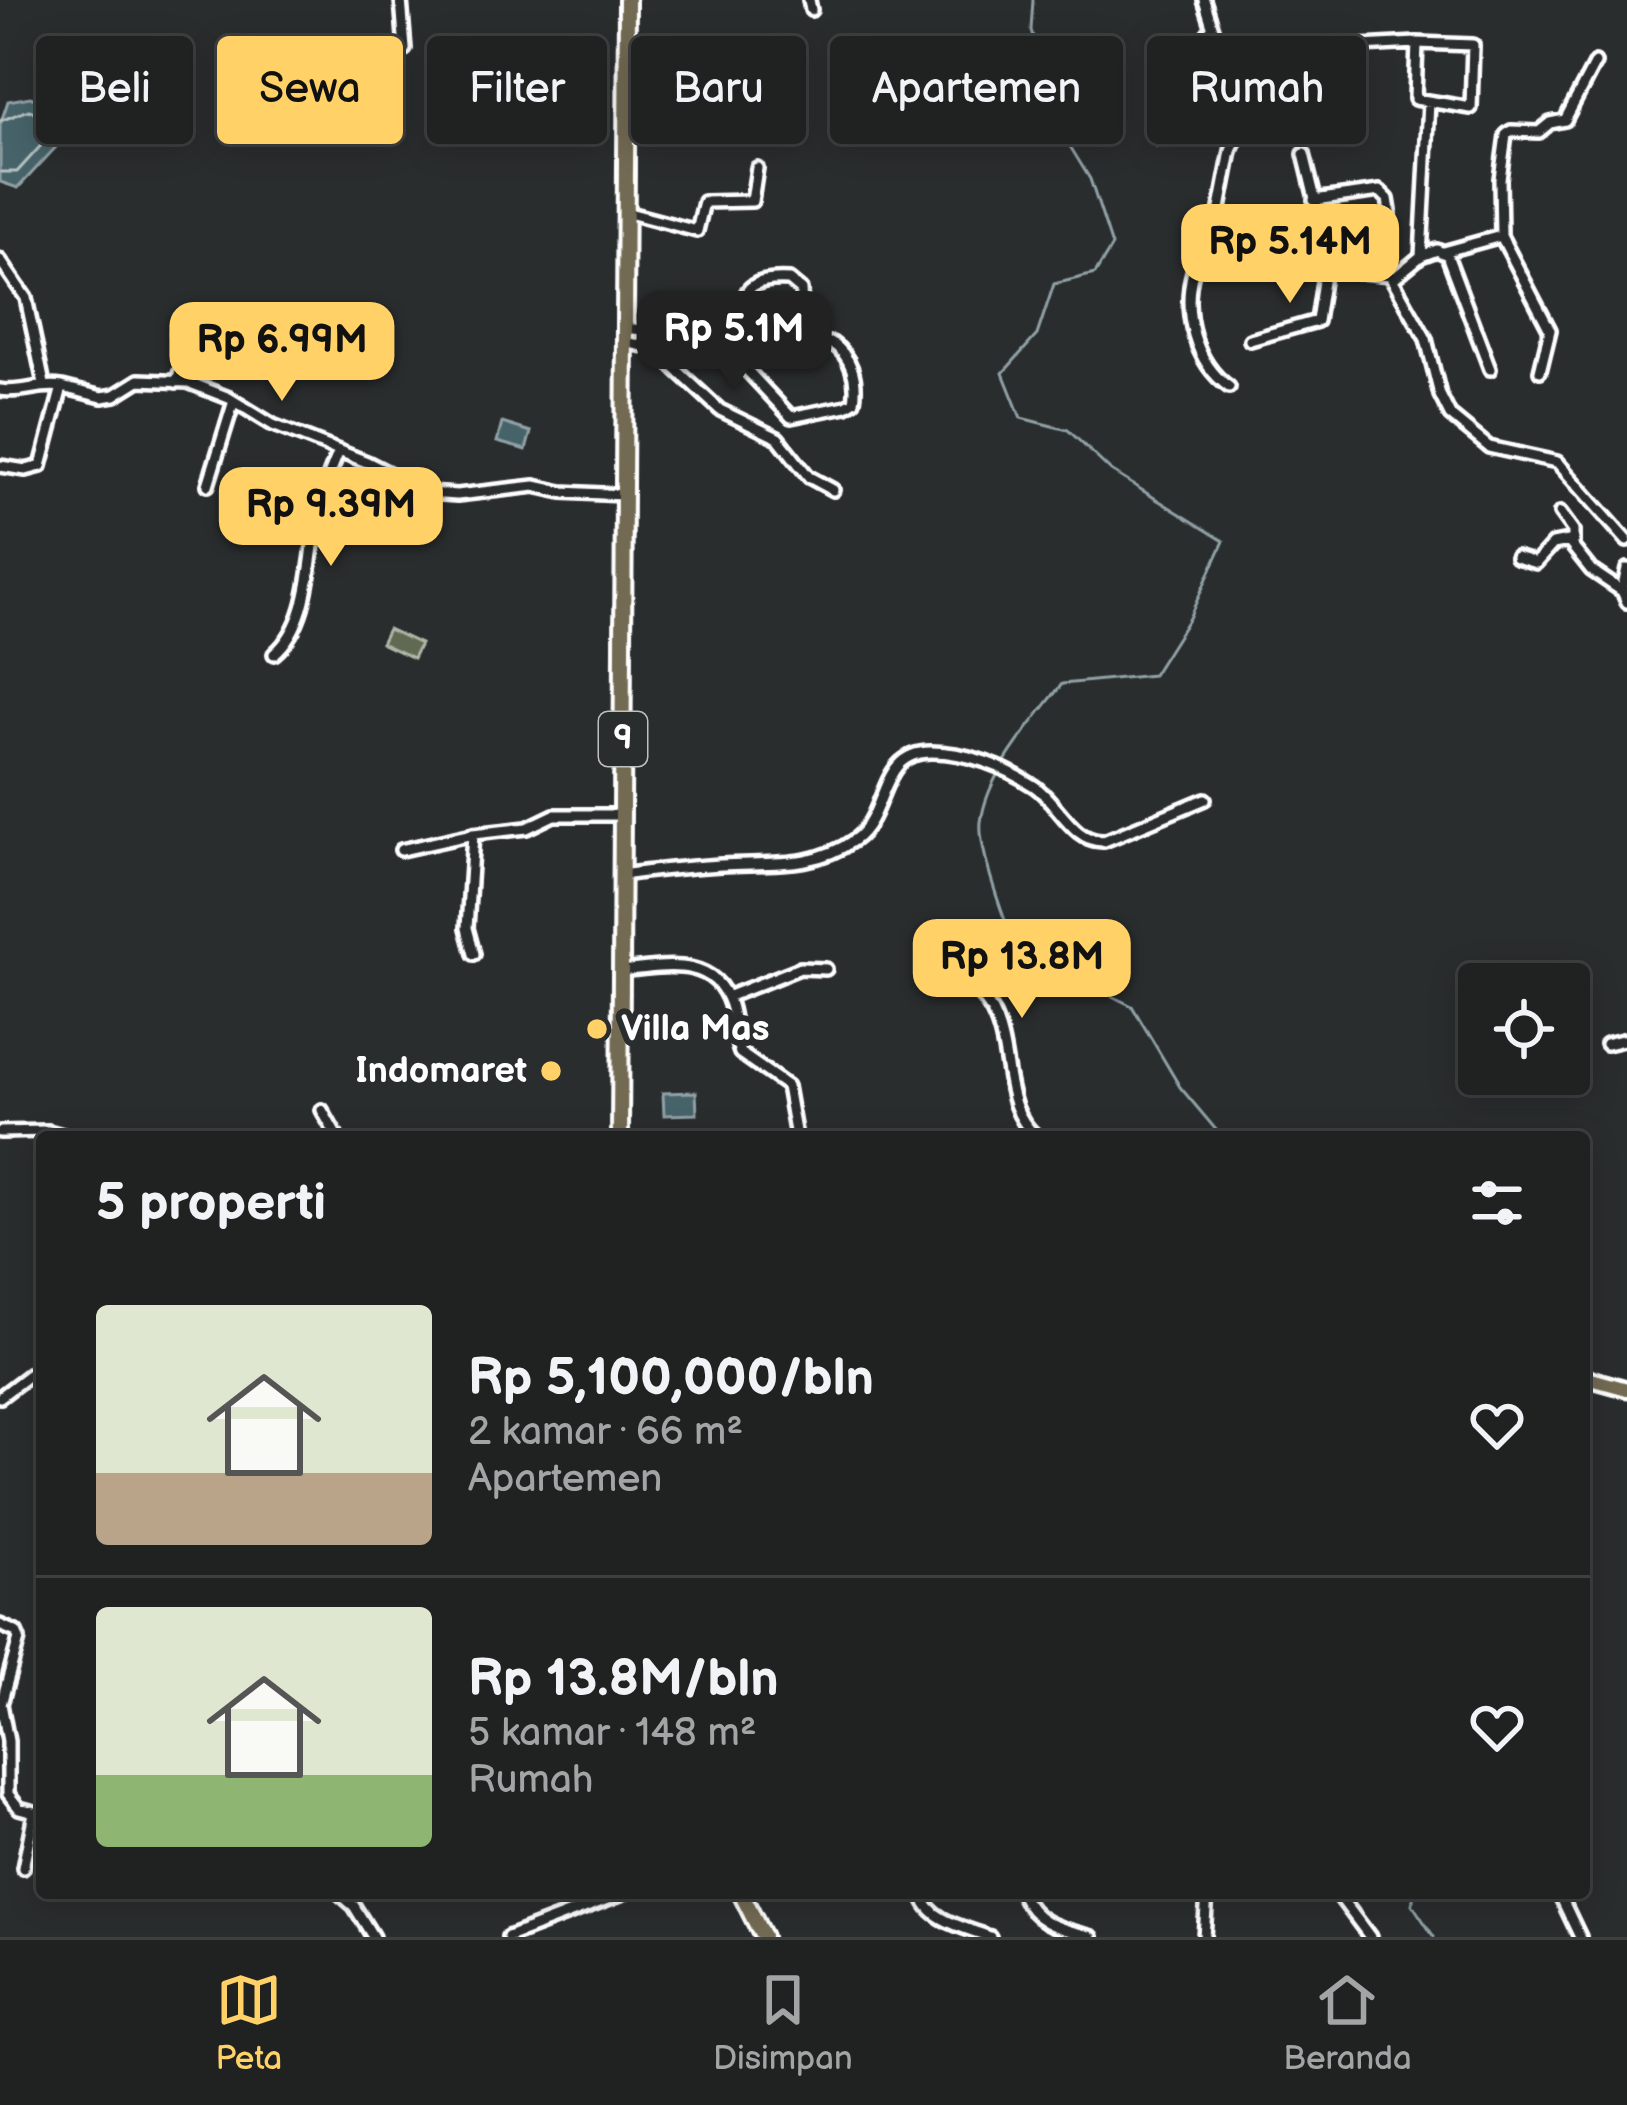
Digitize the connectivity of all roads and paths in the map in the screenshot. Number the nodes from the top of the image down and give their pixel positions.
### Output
1 (401, 0) edge
2 (627, 0) edge
3 (1204, 0) edge
4 (1212, 28) junction
5 (1206, 36) edge
6 (1417, 44) junction
7 (1366, 46) edge
8 (405, 49) dead end
9 (1595, 64) dead end
10 (1429, 102) junction
11 (1304, 154) dead end
12 (757, 168) dead end
13 (1313, 200) junction
14 (625, 212) junction
15 (1390, 212) dead end
16 (1218, 219) junction
17 (1297, 234) junction
18 (1501, 236) junction
19 (1443, 252) junction
20 (1421, 256) junction
21 (0, 260) edge
22 (1325, 268) junction
23 (1393, 279) junction
24 (183, 317) dead end
25 (625, 335) junction
26 (1250, 340) dead end
27 (795, 348) junction
28 (775, 354) junction
29 (745, 364) junction
30 (1490, 369) dead end
31 (1540, 371) dead end
32 (176, 382) junction
33 (44, 384) junction
34 (62, 387) junction
35 (1229, 387) dead end
36 (0, 389) edge
37 (233, 404) junction
38 (339, 451) junction
39 (0, 466) edge
40 (208, 485) dead end
41 (833, 490) dead end
42 (623, 495) junction
43 (1561, 513) dead end
44 (1627, 541) edge
45 (1573, 546) junction
46 (1516, 556) dead end
47 (1627, 569) edge
48 (1622, 591) junction
49 (1627, 602) edge
50 (274, 654) dead end
51 (1205, 799) dead end
52 (622, 814) junction
53 (473, 834) junction
54 (401, 850) dead end
55 (621, 875) junction
56 (474, 954) dead end
57 (826, 969) dead end
58 (620, 971) junction
59 (943, 971) dead end
60 (727, 997) junction
61 (1627, 1039) edge
62 (1606, 1044) dead end
63 (322, 1110) dead end
64 (51, 1131) edge
65 (334, 1131) edge
66 (620, 1131) edge
67 (795, 1131) edge
68 (1032, 1131) edge
69 (0, 1132) edge
70 (36, 1370) edge
71 (1590, 1379) edge
72 (1627, 1389) edge
73 (0, 1397) edge
74 (0, 1625) edge
75 (36, 1813) edge
76 (36, 1821) edge
77 (23, 1868) dead end
78 (346, 1899) edge
79 (609, 1899) edge
80 (749, 1899) edge
81 (924, 1899) edge
82 (1025, 1899) edge
83 (1207, 1899) edge
84 (1342, 1899) edge
85 (1562, 1899) edge
86 (531, 1933) edge
87 (373, 1937) edge
88 (508, 1937) edge
89 (763, 1937) edge
90 (990, 1937) edge
91 (1092, 1937) edge
92 (1204, 1937) edge
93 (1370, 1937) edge
94 (1580, 1937) edge

1 - 8 street
2 - 14 highway, 9
3 - 4 street
4 - 5 street
4 - 16 street
6 - 7 street
6 - 10 street
6 - 10 street
9 - 18 street
10 - 20 street
11 - 13 street
12 - 14 street
13 - 15 street
13 - 17 street
14 - 25 highway, 9
16 - 17 street
16 - 35 street
17 - 22 street
18 - 19 street
18 - 31 street
19 - 20 street
19 - 30 street
20 - 23 street
21 - 33 street
22 - 23 street
22 - 26 street
23 - 44 street
24 - 32 street
25 - 29 street
25 - 41 street
25 - 42 highway, 9
27 - 28 street
27 - 28 street
27 - 29 street
28 - 29 street
32 - 34 street
32 - 37 street
33 - 34 street
33 - 36 street
34 - 39 street
37 - 38 street
37 - 40 street
38 - 42 street
38 - 50 street
42 - 52 highway, 9
43 - 45 street
45 - 46 street
45 - 48 street
47 - 48 street
48 - 49 street
51 - 55 street
52 - 53 street
52 - 55 highway, 9
53 - 54 street
53 - 56 street
55 - 58 highway, 9
57 - 60 street
58 - 60 street
58 - 66 highway, 9
59 - 68 street
60 - 67 street
61 - 62 street
63 - 65 street
64 - 69 street
70 - 73 street
71 - 72 main road
74 - 75 street
76 - 77 street
78 - 87 street
79 - 86 street
80 - 89 highway
81 - 90 street
82 - 91 street
83 - 92 street
84 - 93 street
85 - 94 street
86 - 88 street

